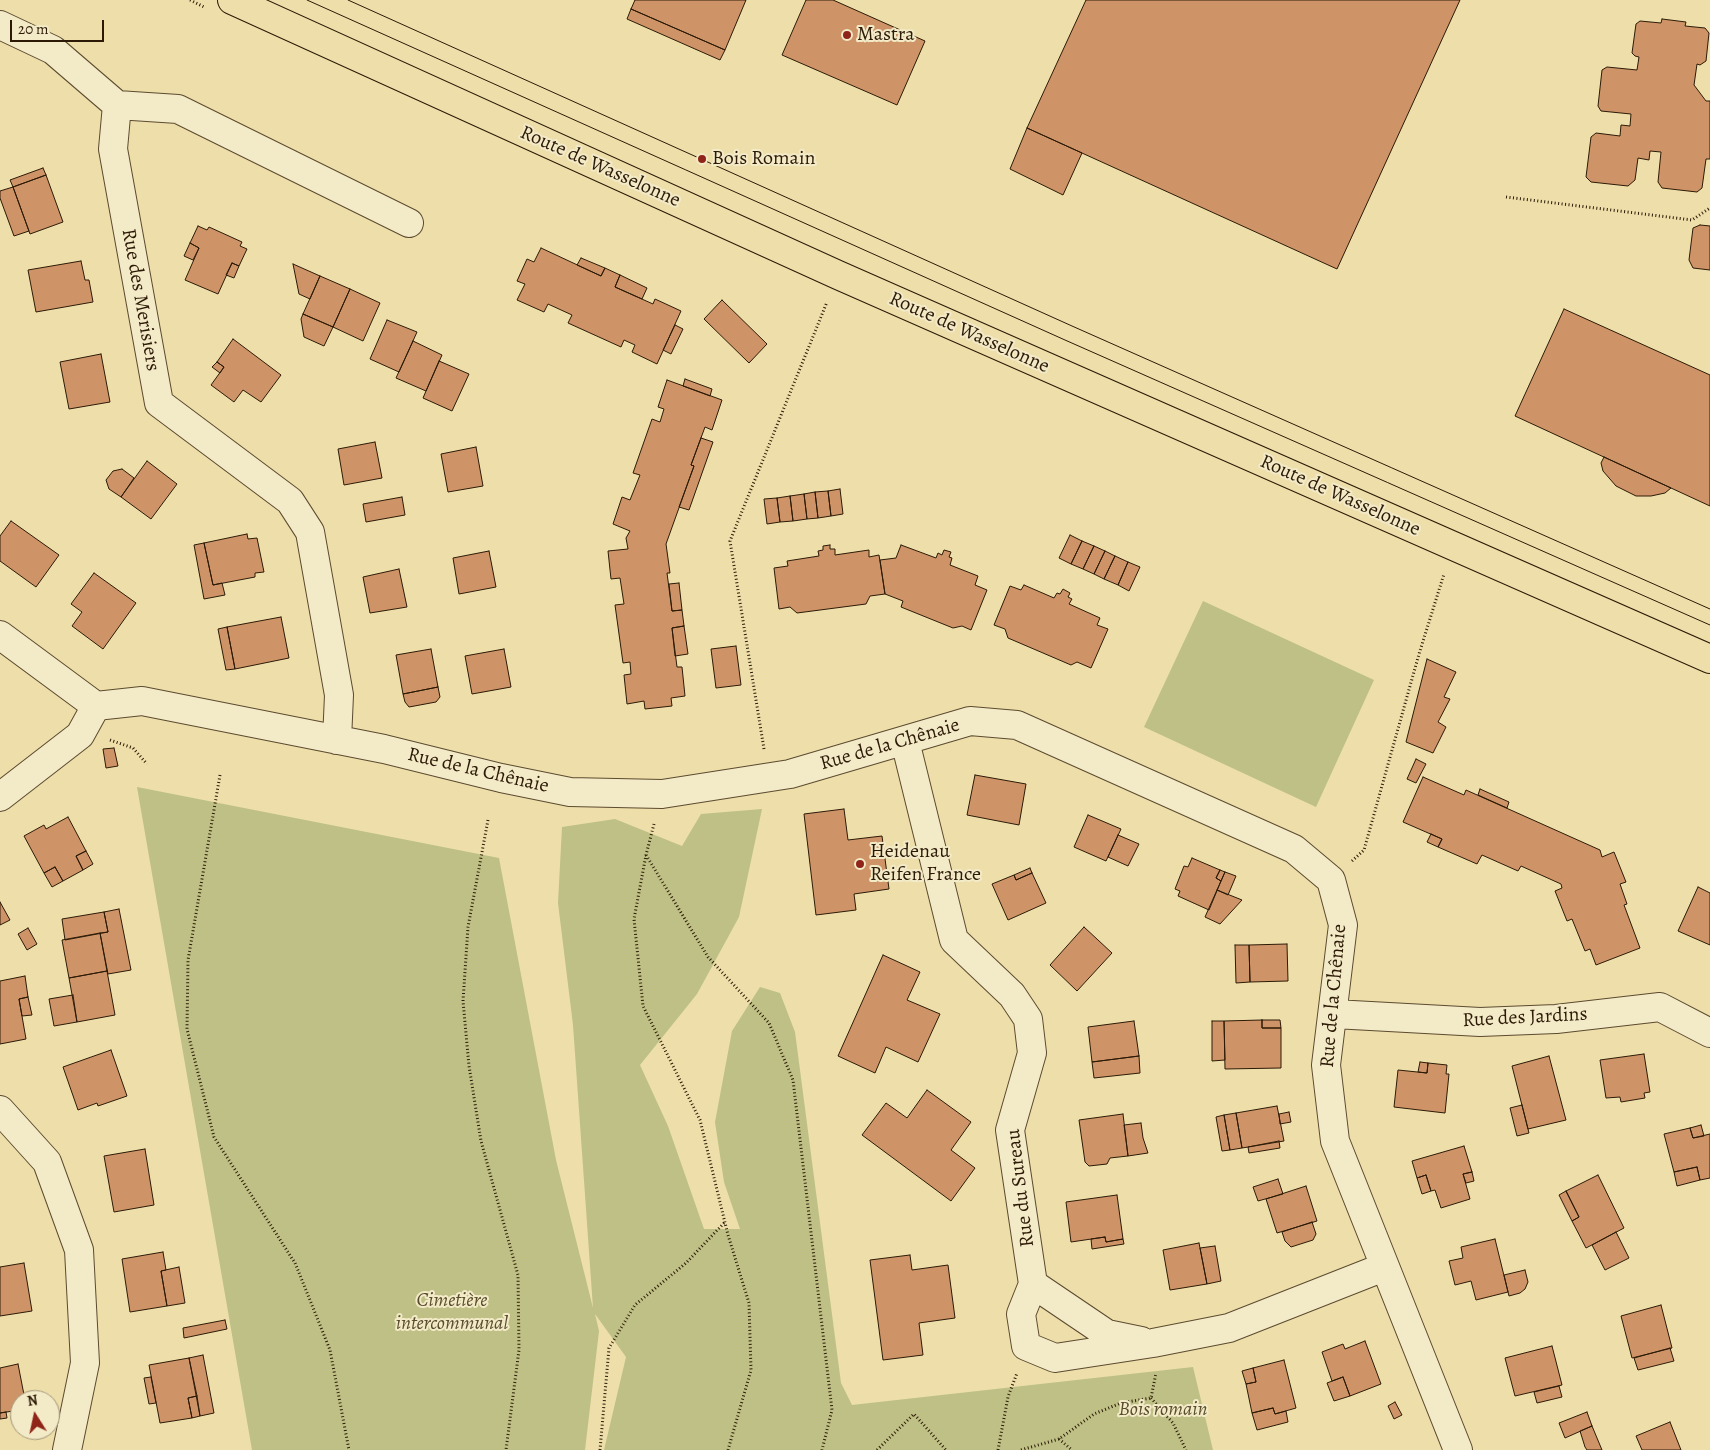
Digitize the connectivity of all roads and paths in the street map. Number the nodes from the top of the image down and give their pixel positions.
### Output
1 (232, 0) edge
2 (0, 25) edge
3 (117, 105) junction
4 (1506, 198) dead end
5 (1710, 208) edge
6 (408, 223) dead end
7 (838, 275) junction
8 (1446, 567) dead end
9 (0, 634) edge
10 (1710, 659) edge
11 (96, 706) junction
12 (80, 735) junction
13 (337, 740) junction
14 (905, 741) junction
15 (146, 764) dead end
16 (220, 775) dead end
17 (769, 776) junction
18 (662, 794) junction
19 (0, 797) edge
20 (488, 820) dead end
21 (646, 855) junction
22 (1331, 880) junction
23 (1334, 1014) junction
24 (1710, 1033) edge
25 (0, 1110) edge
26 (725, 1221) junction
27 (1384, 1267) junction
28 (1033, 1284) junction
29 (1153, 1343) junction
30 (1026, 1346) junction
31 (1151, 1398) junction
32 (1060, 1439) junction
33 (67, 1450) edge
34 (349, 1450) edge
35 (506, 1450) edge
36 (600, 1450) edge
37 (728, 1450) edge
38 (822, 1450) edge
39 (877, 1450) edge
40 (946, 1450) edge
41 (998, 1450) edge
42 (1021, 1450) edge
43 (1072, 1450) edge
44 (1186, 1450) edge
45 (1458, 1450) edge

1 - 7 main road, Route de Wasselonne
2 - 3 street
3 - 6 street
3 - 13 street, Rue des Merisiers
4 - 5 path
7 - 10 main road, Route de Wasselonne
7 - 17 path
8 - 22 path
9 - 11 street
11 - 12 street
11 - 13 street, Rue de la Chênaie
12 - 15 path
12 - 19 street
13 - 18 street, Rue de la Chênaie
14 - 17 street, Rue de la Chênaie
14 - 22 street, Rue de la Chênaie
14 - 28 street, Rue du Sureau
16 - 34 path
17 - 18 street, Rue de la Chênaie
18 - 21 path
20 - 35 path
21 - 26 path
21 - 38 path
22 - 23 street, Rue de la Chênaie
23 - 24 street, Rue des Jardins
23 - 27 street, Rue de la Chênaie
25 - 33 street
26 - 36 path
26 - 37 path
27 - 29 street
27 - 45 street, Rue de la Chênaie
28 - 29 street
28 - 30 street
29 - 30 street
29 - 31 path
30 - 41 path
31 - 32 path
31 - 44 path
32 - 42 path
32 - 43 path
39 - 40 path

